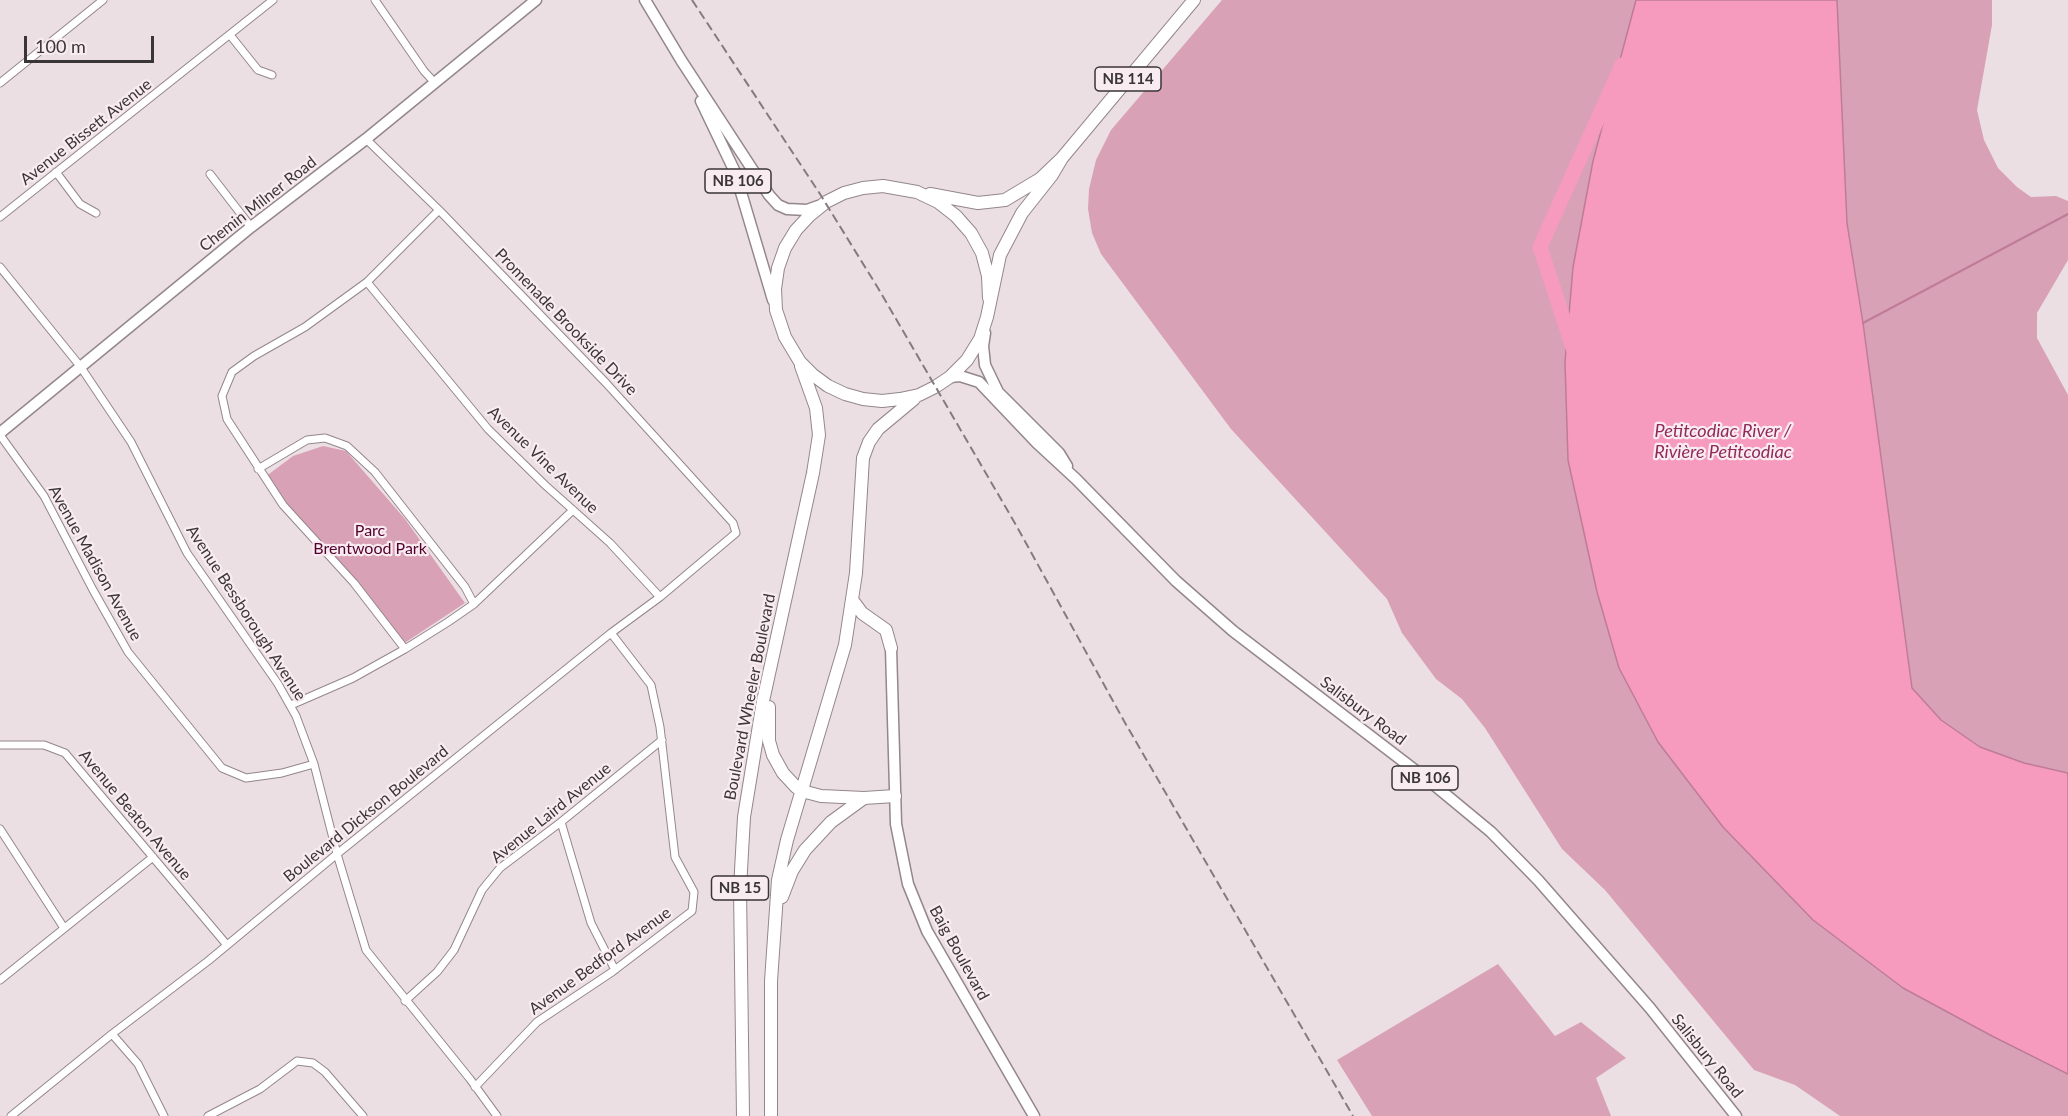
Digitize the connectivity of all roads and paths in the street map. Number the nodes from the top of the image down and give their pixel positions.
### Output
1 (103, 0) edge
2 (273, 0) edge
3 (375, 0) edge
4 (536, 0) edge
5 (645, 0) edge
6 (1194, 0) edge
7 (230, 35) junction
8 (681, 60) junction
9 (272, 75) dead end
10 (0, 82) edge
11 (434, 82) junction
12 (366, 139) junction
13 (1062, 158) junction
14 (56, 172) junction
15 (210, 174) dead end
16 (917, 192) junction
17 (826, 202) junction
18 (439, 210) junction
19 (96, 213) dead end
20 (0, 218) edge
21 (251, 227) junction
22 (0, 267) edge
23 (367, 282) junction
24 (990, 298) junction
25 (776, 310) junction
26 (987, 316) junction
27 (800, 362) junction
28 (80, 366) junction
29 (951, 377) junction
30 (919, 395) junction
31 (0, 434) edge
32 (258, 469) junction
33 (1076, 479) junction
34 (573, 510) junction
35 (736, 533) joint
36 (660, 597) junction
37 (853, 601) junction
38 (474, 604) junction
39 (611, 633) junction
40 (891, 648) joint
41 (405, 649) junction
42 (771, 663) junction
43 (291, 705) junction
44 (662, 740) junction
45 (0, 745) edge
46 (314, 764) junction
47 (802, 791) junction
48 (895, 796) junction
49 (864, 798) junction
50 (561, 822) junction
51 (0, 829) edge
52 (337, 854) junction
53 (153, 857) junction
54 (64, 928) junction
55 (773, 936) junction
56 (226, 945) junction
57 (615, 970) junction
58 (0, 980) edge
59 (405, 1001) junction
60 (112, 1034) junction
61 (475, 1087) junction
62 (20, 1113) edge
63 (11, 1116) edge
64 (164, 1116) edge
65 (208, 1116) edge
66 (363, 1116) edge
67 (496, 1116) edge
68 (742, 1116) edge
69 (771, 1116) edge
70 (1034, 1116) edge
71 (1736, 1116) edge

1 - 10 street
2 - 7 street, Avenue Bissett Avenue
3 - 11 street
4 - 11 main road, Chemin Milner Road
5 - 8 main road, NB 106
6 - 13 highway, NB 114
7 - 9 street
7 - 14 street, Avenue Bissett Avenue
8 - 17 main road, NB 106
8 - 25 main road, NB 106
11 - 12 main road, Chemin Milner Road
12 - 18 street, Promenade Brookside Drive
12 - 21 main road, Chemin Milner Road
13 - 16 highway, NB 114
13 - 24 highway, NB 114
14 - 19 street
14 - 20 street, Avenue Bissett Avenue
15 - 21 street
16 - 17 highway
16 - 24 highway
17 - 25 highway
18 - 23 street
18 - 35 street, Promenade Brookside Drive
21 - 28 main road, Chemin Milner Road
22 - 28 street, Avenue Bessborough Avenue
23 - 32 street
23 - 34 street, Avenue Vine Avenue
24 - 26 highway
25 - 27 highway
26 - 29 highway
26 - 33 main road, Salisbury Road / NB 106
27 - 30 highway
27 - 42 highway, Boulevard Wheeler Boulevard / NB 15
28 - 31 main road, Chemin Milner Road
28 - 43 street, Avenue Bessborough Avenue
29 - 30 highway
29 - 33 main road, Salisbury Road / NB 106
30 - 37 highway, NB 15
31 - 46 street, Avenue Madison Avenue
32 - 38 street
32 - 41 street
33 - 71 main road, Salisbury Road / NB 106
34 - 36 street, Avenue Vine Avenue
34 - 38 street
35 - 36 street, Boulevard Dickson Boulevard
36 - 39 street, Boulevard Dickson Boulevard
37 - 40 highway
37 - 47 highway, NB 15
38 - 41 street
39 - 44 street
39 - 52 street, Boulevard Dickson Boulevard
40 - 48 main road, Baig Boulevard
41 - 43 street
42 - 47 highway
42 - 68 highway, Boulevard Wheeler Boulevard / NB 15
43 - 46 street, Avenue Bessborough Avenue
44 - 50 street, Avenue Laird Avenue
44 - 57 street, Avenue Bedford Avenue
45 - 53 street, Avenue Beaton Avenue
46 - 52 street, Avenue Bessborough Avenue
47 - 49 highway
47 - 55 highway, NB 15
48 - 49 highway
48 - 70 main road, Baig Boulevard
49 - 55 highway
50 - 57 street
50 - 59 street, Avenue Laird Avenue
51 - 54 street
52 - 56 street, Boulevard Dickson Boulevard
52 - 59 street, Avenue Bessborough Avenue
53 - 54 street
53 - 56 street, Avenue Beaton Avenue
54 - 58 street
55 - 69 highway, NB 15
56 - 60 street, Boulevard Dickson Boulevard
57 - 61 street, Avenue Bedford Avenue
59 - 61 street, Avenue Bessborough Avenue
60 - 62 street, Boulevard Dickson Boulevard
60 - 64 street
61 - 67 street, Avenue Bessborough Avenue
62 - 63 street, Boulevard Dickson Boulevard
65 - 66 street

